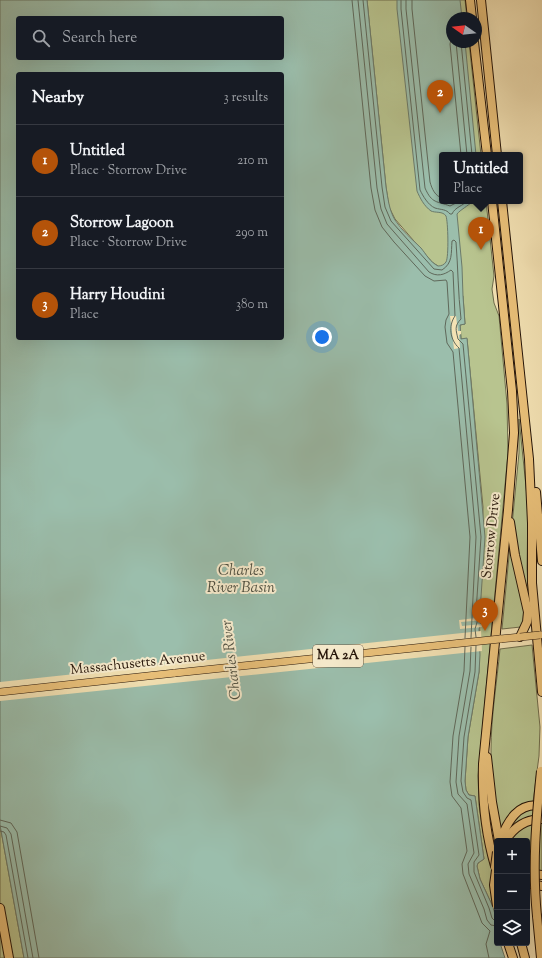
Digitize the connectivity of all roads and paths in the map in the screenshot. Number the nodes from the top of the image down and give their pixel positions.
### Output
1 (470, 0) edge
2 (480, 0) edge
3 (471, 12) edge
4 (475, 48) edge
5 (486, 152) edge
6 (497, 152) edge
7 (492, 204) edge
8 (502, 204) edge
9 (528, 450) junction
10 (508, 510) junction
11 (542, 561) edge
12 (542, 635) edge
13 (520, 637) junction
14 (0, 692) edge
15 (542, 692) edge
16 (485, 736) junction
17 (542, 768) edge
18 (542, 806) edge
19 (542, 819) edge
20 (510, 828) junction
21 (498, 838) edge
22 (502, 838) edge
23 (506, 838) edge
24 (494, 865) edge
25 (530, 873) edge
26 (542, 875) edge
27 (530, 884) edge
28 (542, 886) edge
29 (0, 908) edge
30 (509, 946) edge
31 (522, 946) edge
32 (541, 953) edge
33 (9, 958) edge
34 (513, 958) edge
35 (525, 958) edge

1 - 3 highway
2 - 6 highway
4 - 5 highway
7 - 10 highway, Storrow Drive
8 - 9 highway
9 - 11 highway
9 - 15 highway
10 - 13 highway
10 - 16 highway, Storrow Drive
12 - 13 main road, Massachusetts Avenue / MA 2A, bridge
13 - 14 main road, Massachusetts Avenue / MA 2A, bridge
16 - 21 highway
16 - 24 highway, Storrow Drive
17 - 32 highway, bridge
18 - 20 highway
19 - 20 highway
20 - 22 highway
20 - 23 highway
25 - 26 highway
27 - 28 highway
29 - 33 highway
30 - 34 highway
31 - 35 highway

